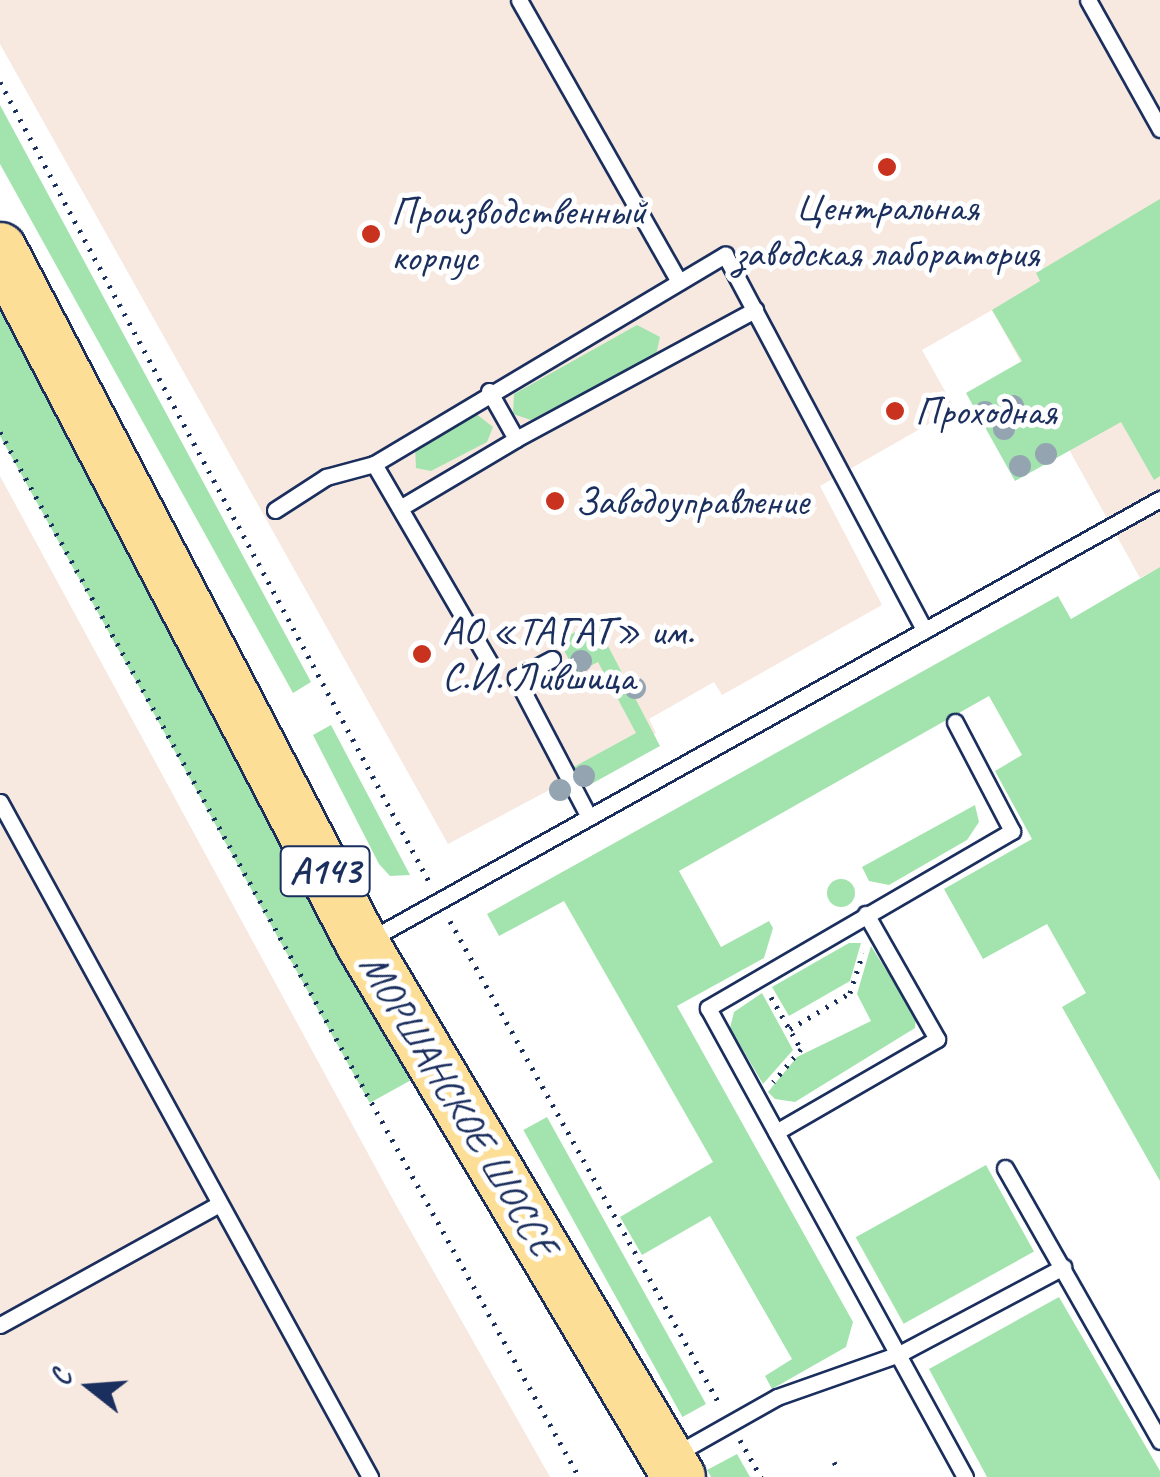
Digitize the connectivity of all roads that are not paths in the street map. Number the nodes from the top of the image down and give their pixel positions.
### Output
1 (519, 0) edge
2 (1088, 0) edge
3 (1160, 129) edge
4 (0, 249) edge
5 (679, 282) junction
6 (755, 310) junction
7 (489, 391) junction
8 (516, 438) junction
9 (374, 464) junction
10 (1160, 499) edge
11 (400, 508) junction
12 (275, 510) dead end
13 (924, 630) junction
14 (552, 659) dead end
15 (490, 663) dead end
16 (956, 722) dead end
17 (0, 802) edge
18 (589, 818) junction
19 (869, 919) junction
20 (362, 944) junction
21 (776, 1132) junction
22 (1005, 1168) dead end
23 (216, 1206) junction
24 (1063, 1267) junction
25 (0, 1325) edge
26 (899, 1354) junction
27 (1160, 1441) edge
28 (673, 1468) edge
29 (370, 1477) edge
30 (965, 1477) edge

1 - 5 lane
2 - 3 lane
4 - 20 main road, МОРШАНСКОЕ ШОССЕ / А143
5 - 6 lane
5 - 7 lane
6 - 8 lane
6 - 13 lane
7 - 8 lane
7 - 9 lane
8 - 11 lane
9 - 11 lane
9 - 12 lane
10 - 13 lane
11 - 15 lane
13 - 18 lane
14 - 18 lane
16 - 19 lane
17 - 23 lane
18 - 20 lane
19 - 21 lane
19 - 21 lane
20 - 28 main road, МОРШАНСКОЕ ШОССЕ / А143
21 - 26 lane
22 - 24 lane
23 - 25 lane
23 - 29 lane
24 - 26 lane
24 - 27 lane
26 - 28 lane
26 - 30 lane

